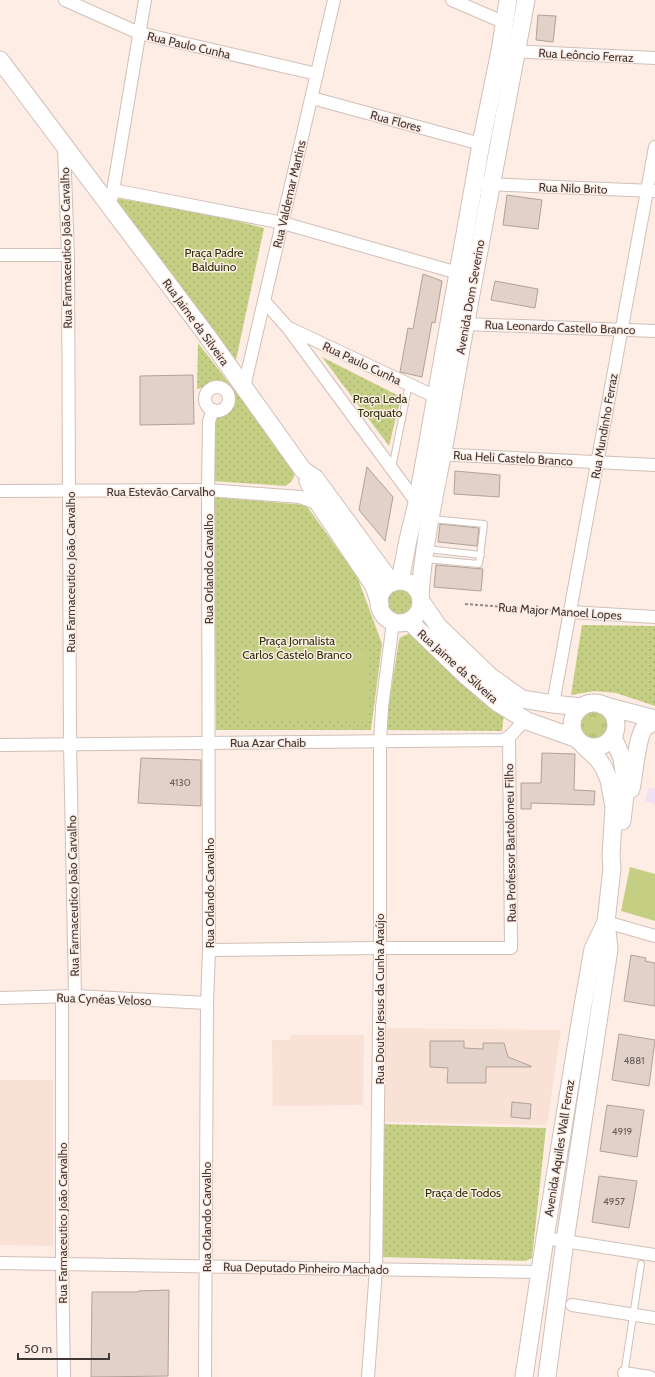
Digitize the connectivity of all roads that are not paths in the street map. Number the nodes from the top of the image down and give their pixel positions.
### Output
1 (65, 0) edge
2 (145, 0) edge
3 (334, 0) edge
4 (452, 0) edge
5 (508, 0) edge
6 (526, 0) edge
7 (504, 22) junction
8 (139, 33) junction
9 (500, 51) junction
10 (517, 52) junction
11 (655, 58) edge
12 (0, 60) edge
13 (317, 74) junction
14 (312, 98) junction
15 (481, 144) junction
16 (64, 147) junction
17 (655, 147) edge
18 (474, 184) junction
19 (492, 184) junction
20 (651, 191) edge
21 (111, 198) junction
22 (283, 222) junction
23 (0, 255) edge
24 (68, 255) junction
25 (458, 273) junction
26 (264, 301) junction
27 (465, 324) junction
28 (288, 328) junction
29 (622, 329) junction
30 (655, 331) edge
31 (409, 384) junction
32 (244, 387) junction
33 (436, 397) junction
34 (213, 410) dead end
35 (426, 453) junction
36 (442, 455) junction
37 (598, 462) junction
38 (655, 465) edge
39 (392, 468) junction
40 (303, 470) junction
41 (208, 490) junction
42 (0, 491) edge
43 (70, 491) junction
44 (284, 497) junction
45 (417, 503) junction
46 (319, 504) junction
47 (430, 519) junction
48 (424, 554) junction
49 (481, 555) junction
50 (396, 582) junction
51 (420, 598) junction
52 (380, 605) junction
53 (570, 612) junction
54 (655, 617) edge
55 (401, 622) junction
56 (553, 704) junction
57 (602, 704) junction
58 (581, 707) junction
59 (527, 721) junction
60 (653, 723) edge
61 (614, 734) junction
62 (508, 738) junction
63 (380, 742) junction
64 (579, 742) junction
65 (70, 743) junction
66 (209, 743) junction
67 (0, 745) edge
68 (621, 824) junction
69 (612, 868) junction
70 (606, 922) junction
71 (655, 936) edge
72 (380, 948) junction
73 (209, 950) junction
74 (75, 996) junction
75 (62, 997) junction
76 (0, 998) edge
77 (207, 1003) junction
78 (545, 1238) junction
79 (565, 1241) junction
80 (647, 1257) edge
81 (0, 1263) edge
82 (62, 1264) junction
83 (206, 1266) junction
84 (376, 1269) junction
85 (540, 1272) junction
86 (572, 1306) dead end
87 (633, 1315) junction
88 (655, 1318) edge
89 (624, 1375) edge
90 (64, 1377) edge
91 (205, 1377) edge
92 (368, 1377) edge
93 (524, 1377) edge
94 (547, 1377) edge
95 (650, 1377) edge

1 - 8 street, Rua Paulo Cunha
2 - 8 street
3 - 13 street, Rua Valdemar Martins
4 - 7 street
5 - 7 main road, Avenida Dom Severino
6 - 10 main road, Avenida Dom Severino
7 - 9 main road, Avenida Dom Severino
8 - 13 street, Rua Paulo Cunha
8 - 21 street
9 - 10 street, Rua Leôncio Ferraz
9 - 15 main road, Avenida Dom Severino
10 - 11 street, Rua Leôncio Ferraz
10 - 19 main road, Avenida Dom Severino
12 - 16 main road, Rua Jaime da Silveira
13 - 14 street, Rua Valdemar Martins
14 - 15 street, Rua Flores
14 - 22 street, Rua Valdemar Martins
15 - 18 main road, Avenida Dom Severino
16 - 21 main road, Rua Jaime da Silveira
16 - 24 street, Rua Farmaceutico João Carvalho
17 - 20 street, Rua Mundinho Ferraz
18 - 19 street, Rua Nilo Brito
18 - 25 main road, Avenida Dom Severino
19 - 20 street, Rua Nilo Brito
19 - 27 main road, Avenida Dom Severino
20 - 29 street, Rua Mundinho Ferraz
21 - 22 street
21 - 32 main road, Rua Jaime da Silveira
22 - 25 street
22 - 26 street, Rua Valdemar Martins
23 - 24 street
24 - 43 street, Rua Farmaceutico João Carvalho
25 - 33 main road, Avenida Dom Severino
26 - 28 street
26 - 32 street, Rua Valdemar Martins
27 - 29 street, Rua Leonardo Castello Branco
27 - 36 main road, Avenida Dom Severino
28 - 31 street, Rua Paulo Cunha
28 - 39 street
29 - 30 street, Rua Leonardo Castello Branco
29 - 37 street, Rua Mundinho Ferraz
31 - 33 street, Rua Paulo Cunha
31 - 39 lane
32 - 40 main road, Rua Jaime da Silveira
33 - 35 main road, Avenida Dom Severino
34 - 41 street, Rua Orlando Carvalho
35 - 36 street, Rua Heli Castelo Branco
35 - 45 main road, Avenida Dom Severino
36 - 37 street, Rua Heli Castelo Branco
36 - 47 main road, Avenida Dom Severino
37 - 38 street, Rua Heli Castelo Branco
37 - 53 street, Rua Mundinho Ferraz
39 - 45 street
40 - 44 street
40 - 46 main road
40 - 50 main road, Rua Jaime da Silveira
41 - 43 street, Rua Estevão Carvalho
41 - 44 street, Rua Estevão Carvalho
41 - 66 street, Rua Orlando Carvalho
42 - 43 street, Rua Estevão Carvalho
43 - 65 street, Rua Farmaceutico João Carvalho
44 - 46 street, Rua Estevão Carvalho
45 - 50 main road, Avenida Dom Severino
46 - 52 main road
47 - 48 main road, Avenida Dom Severino
47 - 49 lane
48 - 49 lane
48 - 49 lane
48 - 51 main road, Avenida Dom Severino
50 - 51 main road
50 - 52 main road
51 - 55 main road
51 - 56 main road, Rua Jaime da Silveira
52 - 55 main road
53 - 54 street, Rua Major Manoel Lopes
53 - 56 street, Rua Mundinho Ferraz
55 - 59 main road, Rua Jaime da Silveira
55 - 63 street, Rua Doutor Jesus da Cunha Araújo
56 - 58 main road, Rua Jaime da Silveira
57 - 58 main road
57 - 60 main road
57 - 61 main road
58 - 64 main road
59 - 62 street
59 - 64 main road, Rua Jaime da Silveira
60 - 61 main road
60 - 68 main road
61 - 64 main road
61 - 68 main road, Avenida Aquiles Wall Ferraz
62 - 63 street, Rua Azar Chaib
62 - 72 street, Rua Professor Bartolomeu Filho
63 - 66 street, Rua Azar Chaib
63 - 72 street, Rua Doutor Jesus da Cunha Araújo
64 - 69 main road, Avenida Aquiles Wall Ferraz
65 - 66 street, Rua Azar Chaib
65 - 67 street, Rua Azar Chaib
65 - 74 street, Rua Farmaceutico João Carvalho
66 - 73 street, Rua Orlando Carvalho
68 - 69 main road, Avenida Aquiles Wall Ferraz
69 - 70 main road, Avenida Aquiles Wall Ferraz
70 - 71 street
70 - 78 main road, Avenida Aquiles Wall Ferraz
70 - 79 main road, Avenida Aquiles Wall Ferraz
72 - 73 street
72 - 84 street, Rua Doutor Jesus da Cunha Araújo
73 - 77 street, Rua Orlando Carvalho
74 - 75 street, Rua Cynéas Veloso
74 - 77 street, Rua Cynéas Veloso
75 - 76 street, Rua Cynéas Veloso
75 - 82 street, Rua Farmaceutico João Carvalho
77 - 83 street, Rua Orlando Carvalho
78 - 79 street
78 - 85 main road, Avenida Aquiles Wall Ferraz
79 - 80 street
79 - 94 main road, Avenida Aquiles Wall Ferraz
80 - 87 lane
81 - 82 street, Rua Deputado Pinheiro Machado
82 - 83 street, Rua Deputado Pinheiro Machado
82 - 90 street, Rua Farmaceutico João Carvalho
83 - 84 street, Rua Deputado Pinheiro Machado
83 - 91 street, Rua Orlando Carvalho
84 - 85 street, Rua Deputado Pinheiro Machado
84 - 92 street, Rua Doutor Jesus da Cunha Araújo
85 - 93 main road, Avenida Aquiles Wall Ferraz
86 - 87 street
87 - 88 street
87 - 89 lane
89 - 95 street

